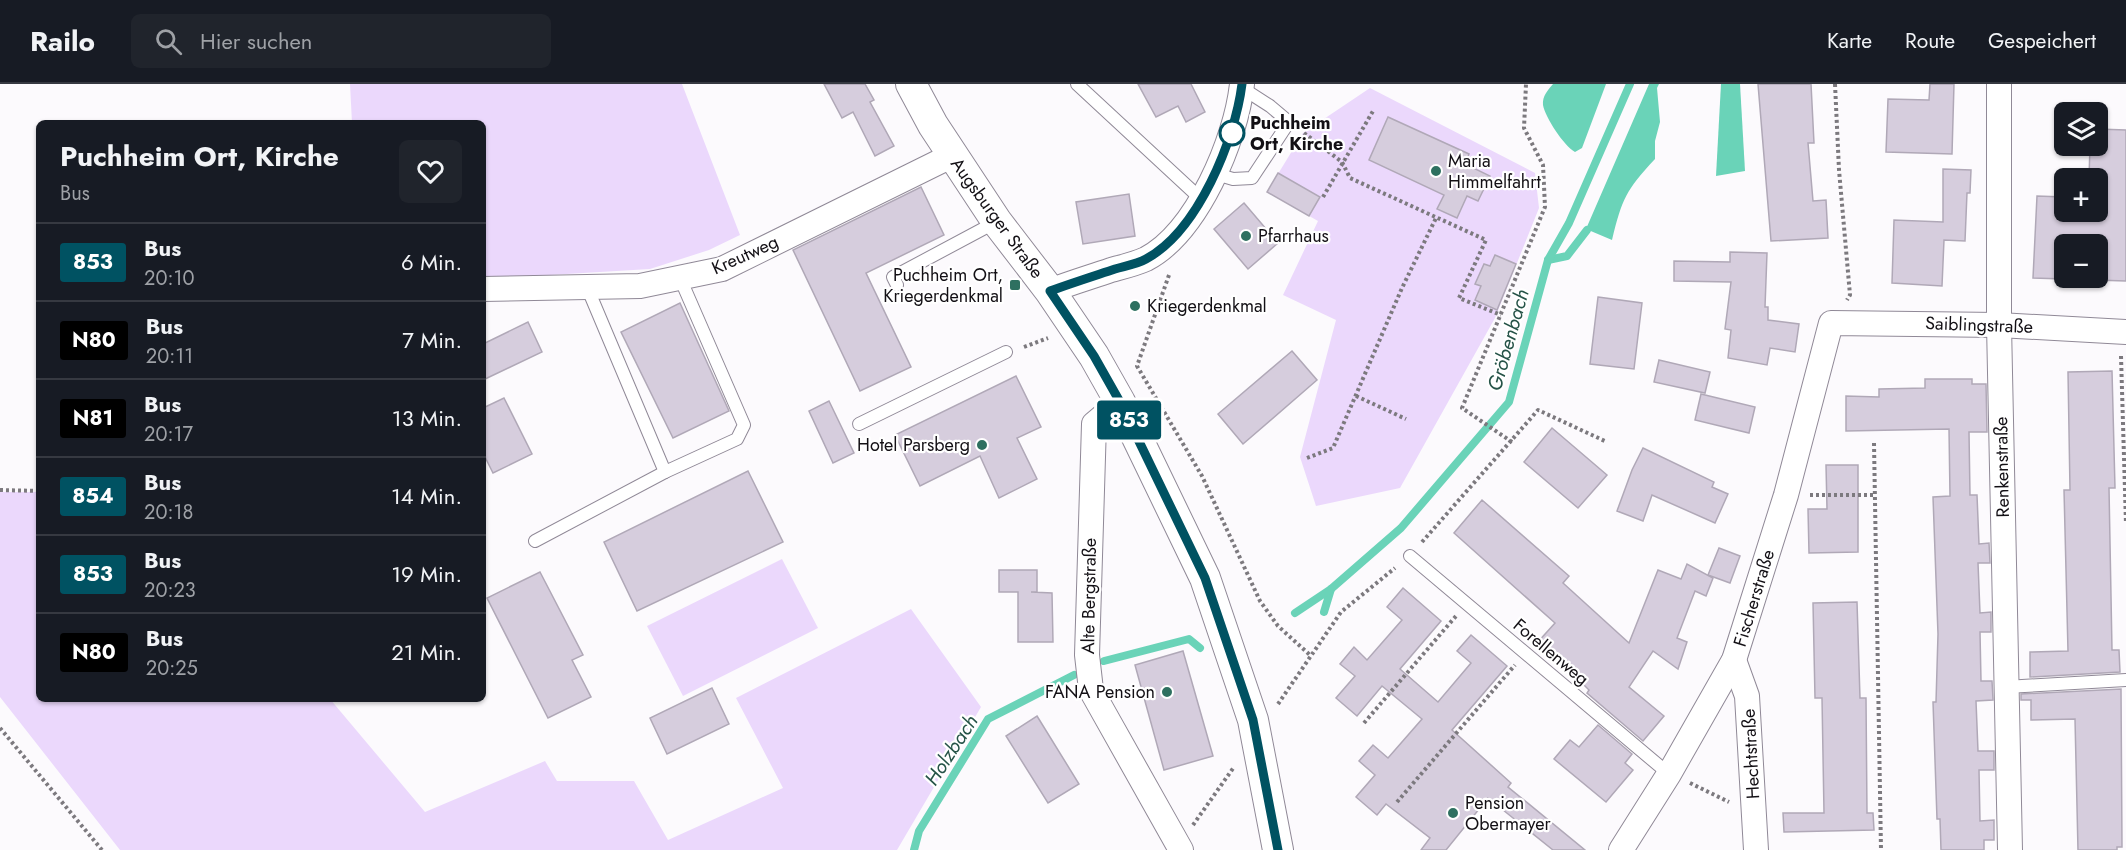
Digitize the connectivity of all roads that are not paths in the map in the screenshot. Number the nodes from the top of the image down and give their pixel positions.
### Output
1 (911, 84) edge
2 (1077, 84) edge
3 (1999, 84) edge
4 (1242, 86) edge
5 (953, 155) junction
6 (1216, 174) junction
7 (1201, 199) junction
8 (997, 222) junction
9 (680, 278) junction
10 (897, 285) dead end
11 (587, 287) junction
12 (486, 289) edge
13 (1050, 291) junction
14 (1831, 323) joint
15 (2000, 325) junction
16 (2123, 332) edge
17 (1006, 352) dead end
18 (1120, 402) junction
19 (859, 424) dead end
20 (666, 472) junction
21 (535, 541) dead end
22 (1410, 556) dead end
23 (1734, 660) junction
24 (2126, 680) edge
25 (2006, 687) junction
26 (1670, 774) junction
27 (1181, 847) edge
28 (1278, 850) edge
29 (1621, 850) edge
30 (1756, 850) edge
31 (2010, 850) edge

1 - 5 street, Augsburger Straße
2 - 7 lane
3 - 15 street, Renkenstraße
4 - 6 street
4 - 6 lane
5 - 8 street, Augsburger Straße
5 - 9 street, Kreutweg
6 - 7 street
7 - 13 street
8 - 10 lane
8 - 13 street, Augsburger Straße
9 - 11 street, Kreutweg
9 - 20 lane
11 - 12 street, Kreutweg
11 - 20 lane
13 - 18 street, Augsburger Straße
14 - 15 street, Saiblingstraße
14 - 23 street, Fischerstraße
15 - 16 street, Saiblingstraße
15 - 25 street, Renkenstraße
17 - 19 lane
18 - 27 street, Alte Bergstraße
18 - 28 street, Augsburger Straße
20 - 21 lane
22 - 26 lane, Forellenweg
23 - 26 street, Fischerstraße
23 - 30 street, Hechtstraße
24 - 25 lane
25 - 31 street, Renkenstraße
26 - 29 street, Fischerstraße

